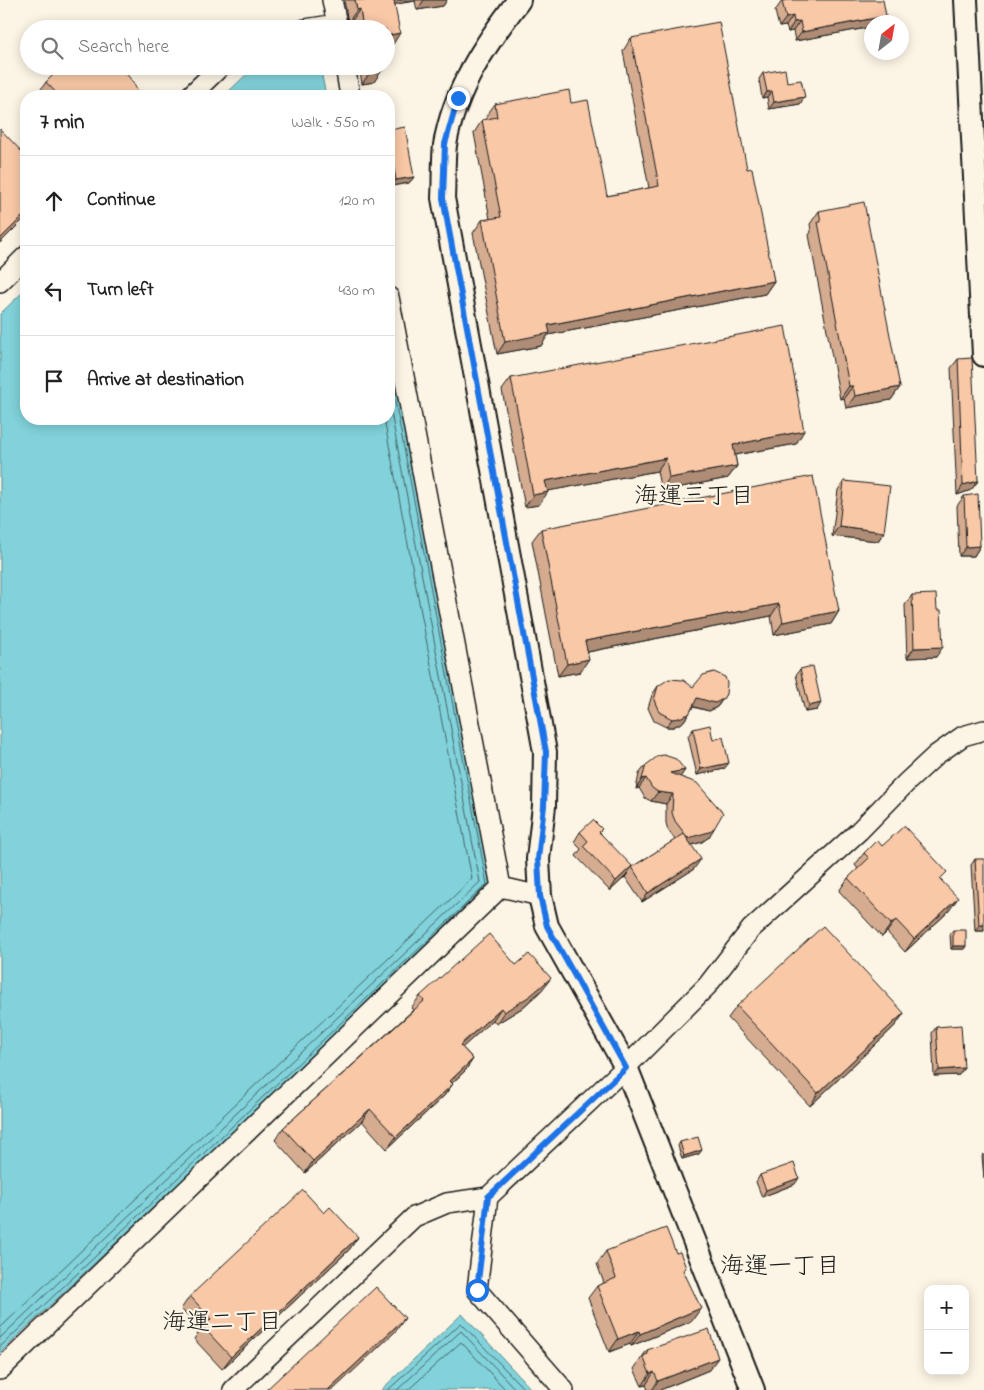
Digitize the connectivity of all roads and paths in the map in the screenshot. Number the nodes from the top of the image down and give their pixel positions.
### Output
1 (332, 0) edge
2 (519, 0) edge
3 (966, 0) edge
4 (336, 20) edge
5 (212, 75) edge
6 (346, 75) edge
7 (196, 90) edge
8 (349, 90) edge
9 (20, 262) edge
10 (0, 282) edge
11 (395, 328) edge
12 (984, 355) edge
13 (984, 730) edge
14 (502, 887) junction
15 (540, 896) junction
16 (626, 1068) junction
17 (488, 1197) junction
18 (0, 1370) edge
19 (233, 1390) edge
20 (564, 1390) edge
21 (753, 1390) edge

1 - 4 street
2 - 15 street
3 - 12 street
5 - 7 street
6 - 8 street
9 - 10 street
11 - 14 street
13 - 16 street
14 - 15 street
14 - 18 street
15 - 16 street
16 - 17 street
16 - 21 street
17 - 19 street
17 - 20 street

